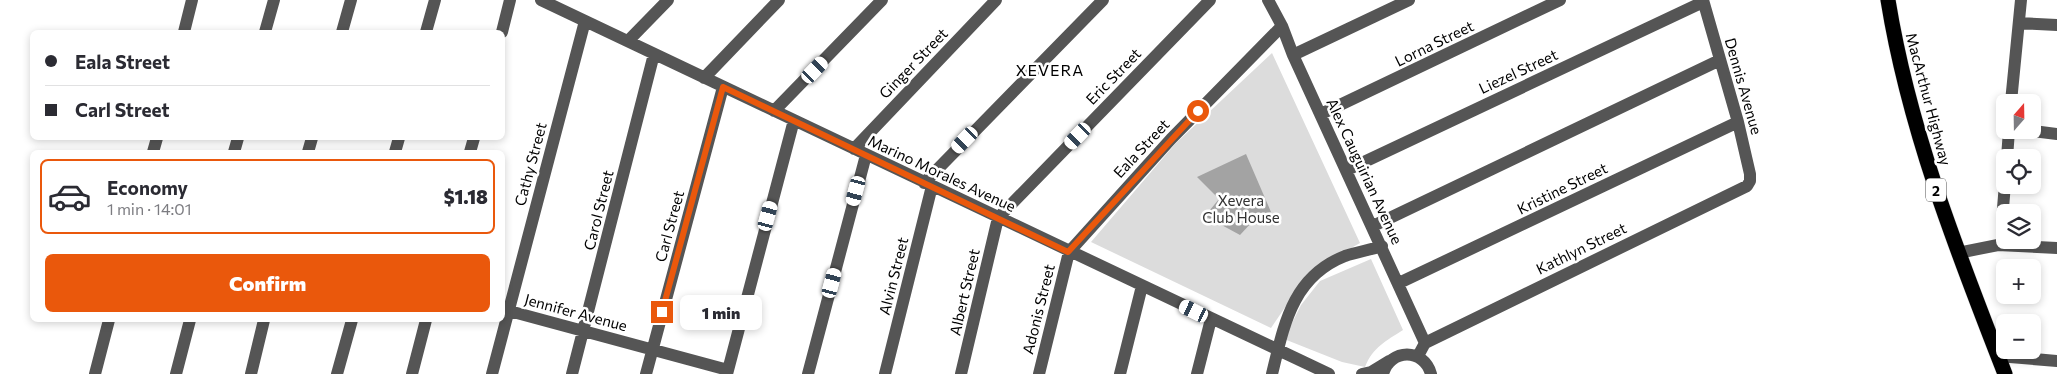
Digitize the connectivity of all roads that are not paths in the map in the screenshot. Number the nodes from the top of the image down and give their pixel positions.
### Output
1 (192, 0) edge
2 (274, 0) edge
3 (352, 0) edge
4 (435, 0) edge
5 (510, 0) edge
6 (541, 0) edge
7 (668, 0) edge
8 (779, 0) edge
9 (882, 0) edge
10 (996, 0) edge
11 (1103, 0) edge
12 (1210, 0) edge
13 (1268, 0) edge
14 (1408, 0) edge
15 (1560, 0) edge
16 (1888, 0) edge
17 (2021, 0) edge
18 (1703, 1) edge
19 (562, 4) edge
20 (585, 21) junction
21 (2019, 23) junction
22 (2057, 25) edge
23 (1282, 26) junction
24 (184, 30) edge
25 (266, 30) edge
26 (343, 30) edge
27 (427, 30) edge
28 (502, 30) edge
29 (628, 40) junction
30 (654, 54) junction
31 (1293, 56) junction
32 (1720, 60) junction
33 (704, 78) junction
34 (723, 87) junction
35 (2012, 94) edge
36 (774, 112) junction
37 (1321, 114) junction
38 (794, 120) junction
39 (1738, 122) junction
40 (2041, 132) edge
41 (2057, 134) edge
42 (854, 149) junction
43 (866, 155) junction
44 (1347, 170) junction
45 (1750, 181) joint
46 (928, 184) junction
47 (998, 218) junction
48 (1373, 226) junction
49 (1382, 246) junction
50 (2057, 248) edge
51 (1068, 252) junction
52 (1958, 253) junction
53 (1399, 283) junction
54 (1142, 286) junction
55 (505, 310) edge
56 (1211, 319) junction
57 (108, 322) edge
58 (189, 322) edge
59 (264, 322) edge
60 (351, 322) edge
61 (425, 322) edge
62 (503, 322) edge
63 (584, 331) junction
64 (1426, 343) junction
65 (652, 350) junction
66 (1278, 350) junction
67 (1996, 351) edge
68 (1418, 356) junction
69 (1999, 359) edge
70 (2033, 359) edge
71 (1391, 360) junction
72 (2057, 361) edge
73 (728, 372) edge
74 (95, 374) edge
75 (176, 374) edge
76 (251, 374) edge
77 (337, 374) edge
78 (412, 374) edge
79 (492, 374) edge
80 (572, 374) edge
81 (646, 374) edge
82 (808, 374) edge
83 (885, 374) edge
84 (961, 374) edge
85 (1038, 374) edge
86 (1120, 374) edge
87 (1197, 374) edge
88 (1272, 374) edge
89 (1329, 374) edge
90 (1362, 374) edge
91 (1383, 374) edge
92 (1431, 374) edge
93 (2005, 374) edge

1 - 24 street
2 - 25 street
3 - 26 street
4 - 27 street
5 - 28 street
6 - 19 street, Marino Morales Avenue
7 - 29 street
8 - 33 street
9 - 36 street
10 - 42 street, Ginger Street
11 - 46 street
12 - 47 street, Eric Street
13 - 23 street, Alex Cauguirian Avenue
14 - 31 street
15 - 37 street, Lorna Street
16 - 52 highway, MacArthur Highway / 2
17 - 21 street
18 - 32 street, Dennis Avenue
18 - 44 street, Liezel Street
19 - 20 street, Marino Morales Avenue
20 - 29 street, Marino Morales Avenue
20 - 55 street, Cathy Street
21 - 22 street
21 - 35 street
23 - 31 street, Alex Cauguirian Avenue
23 - 51 street, Eala Street
29 - 30 street, Marino Morales Avenue
30 - 33 street, Marino Morales Avenue
30 - 63 street, Carol Street
31 - 37 street, Alex Cauguirian Avenue
32 - 39 street, Dennis Avenue
32 - 48 street
33 - 34 street, Marino Morales Avenue
34 - 36 street, Marino Morales Avenue
34 - 65 street, Carl Street
36 - 38 street, Marino Morales Avenue
37 - 44 street, Alex Cauguirian Avenue
38 - 42 street, Marino Morales Avenue
38 - 73 street
39 - 45 street, Dennis Avenue
39 - 53 street, Kristine Street
40 - 41 street
42 - 43 street, Marino Morales Avenue
43 - 46 street, Marino Morales Avenue
43 - 82 street
44 - 48 street, Alex Cauguirian Avenue
45 - 64 street, Kathlyn Street
46 - 47 street, Marino Morales Avenue
46 - 83 street, Alvin Street
47 - 51 street, Marino Morales Avenue
47 - 84 street, Albert Street
48 - 49 street, Alex Cauguirian Avenue
49 - 53 street, Alex Cauguirian Avenue
49 - 66 street
50 - 52 street
51 - 54 street, Marino Morales Avenue
51 - 85 street, Adonis Street
52 - 67 highway, MacArthur Highway / 2
53 - 64 street, Alex Cauguirian Avenue
54 - 56 street, Marino Morales Avenue
54 - 86 street
55 - 63 street, Jennifer Avenue
56 - 66 street, Marino Morales Avenue
56 - 87 street
57 - 74 street
58 - 75 street
59 - 76 street
60 - 77 street
61 - 78 street
62 - 79 street, Cathy Street
63 - 65 street, Jennifer Avenue
63 - 80 street, Carol Street
64 - 68 street
65 - 73 street, Jennifer Avenue
65 - 81 street, Carl Street
66 - 88 street
66 - 89 street, Marino Morales Avenue
68 - 71 street
68 - 92 street
69 - 93 highway, MacArthur Highway / 2
70 - 72 street
71 - 90 street
71 - 91 street

